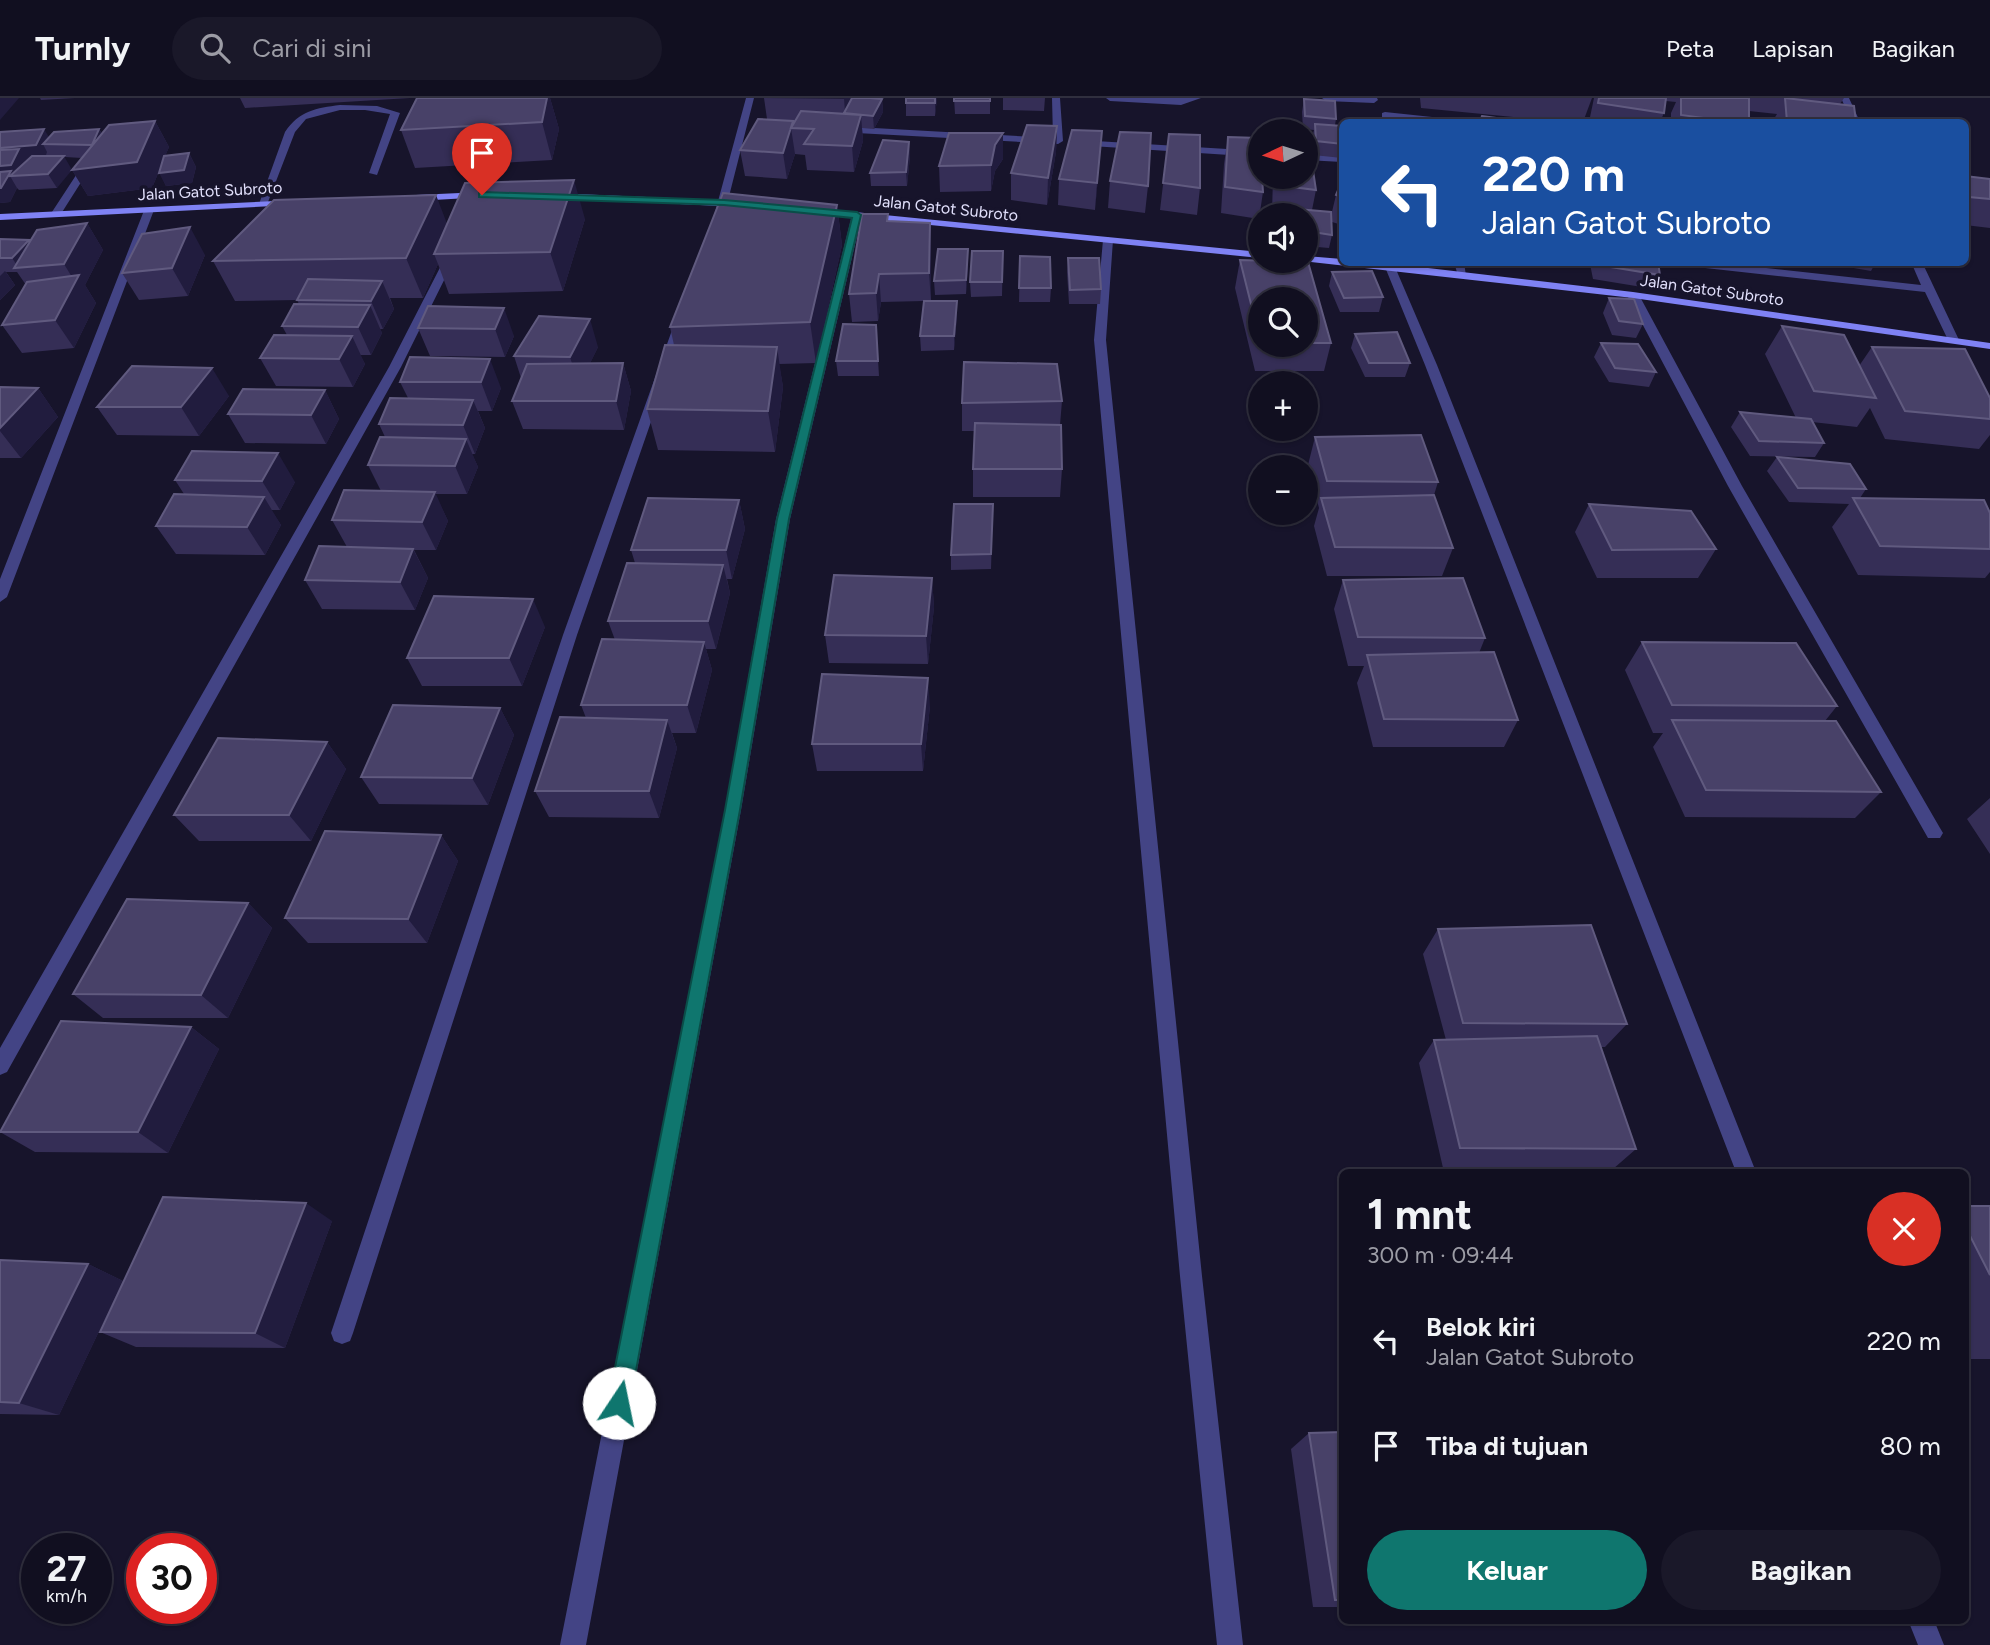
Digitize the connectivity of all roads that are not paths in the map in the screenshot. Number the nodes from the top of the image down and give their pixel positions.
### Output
1 (750, 98) edge
2 (1056, 98) edge
3 (1110, 98) edge
4 (1197, 98) edge
5 (1325, 98) edge
6 (1845, 98) edge
7 (1374, 99) edge
8 (1387, 119) edge
9 (1855, 119) edge
10 (743, 125) junction
11 (757, 126) edge
12 (825, 129) edge
13 (1058, 141) junction
14 (1248, 153) edge
15 (1318, 158) edge
16 (1339, 159) edge
17 (87, 165) edge
18 (374, 173) dead end
19 (550, 195) edge
20 (401, 198) edge
21 (484, 199) edge
22 (299, 201) edge
23 (263, 202) junction
24 (724, 202) junction
25 (751, 205) edge
26 (149, 210) junction
27 (804, 210) edge
28 (55, 215) junction
29 (857, 215) junction
30 (0, 218) edge
31 (715, 228) edge
32 (1108, 240) junction
33 (457, 244) edge
34 (1248, 253) edge
35 (1318, 260) edge
36 (1339, 262) edge
37 (1381, 266) edge
38 (1715, 266) edge
39 (1918, 266) edge
40 (1390, 267) junction
41 (1460, 268) edge
42 (1928, 289) junction
43 (1633, 295) junction
44 (686, 305) edge
45 (1953, 340) junction
46 (1990, 346) edge
47 (0, 597) edge
48 (1934, 833) dead end
49 (0, 1066) edge
50 (1745, 1169) edge
51 (342, 1334) dead end
52 (1923, 1624) edge
53 (573, 1645) edge
54 (1230, 1645) edge
55 (1931, 1645) edge

1 - 10 street
2 - 13 street
3 - 4 street
5 - 7 street
6 - 9 street
7 - 8 street
10 - 11 street
10 - 24 street
12 - 13 street
13 - 14 street
15 - 16 street
17 - 28 street
18 - 23 street
19 - 24 street
20 - 21 street
22 - 23 street, Jalan Gatot Subroto
23 - 26 street, Jalan Gatot Subroto
24 - 25 street
24 - 31 street
26 - 28 street, Jalan Gatot Subroto
26 - 47 street
27 - 29 street, Jalan Gatot Subroto
28 - 30 street, Jalan Gatot Subroto
29 - 32 street, Jalan Gatot Subroto
29 - 53 street
32 - 34 street, Jalan Gatot Subroto
32 - 54 street
33 - 49 street
35 - 36 street, Jalan Gatot Subroto
37 - 40 street, Jalan Gatot Subroto
38 - 42 street
39 - 42 street
40 - 41 street, Jalan Gatot Subroto
40 - 50 street
41 - 43 street, Jalan Gatot Subroto
42 - 45 street
43 - 45 street, Jalan Gatot Subroto
43 - 48 street
44 - 51 street
45 - 46 street, Jalan Gatot Subroto
52 - 55 street

